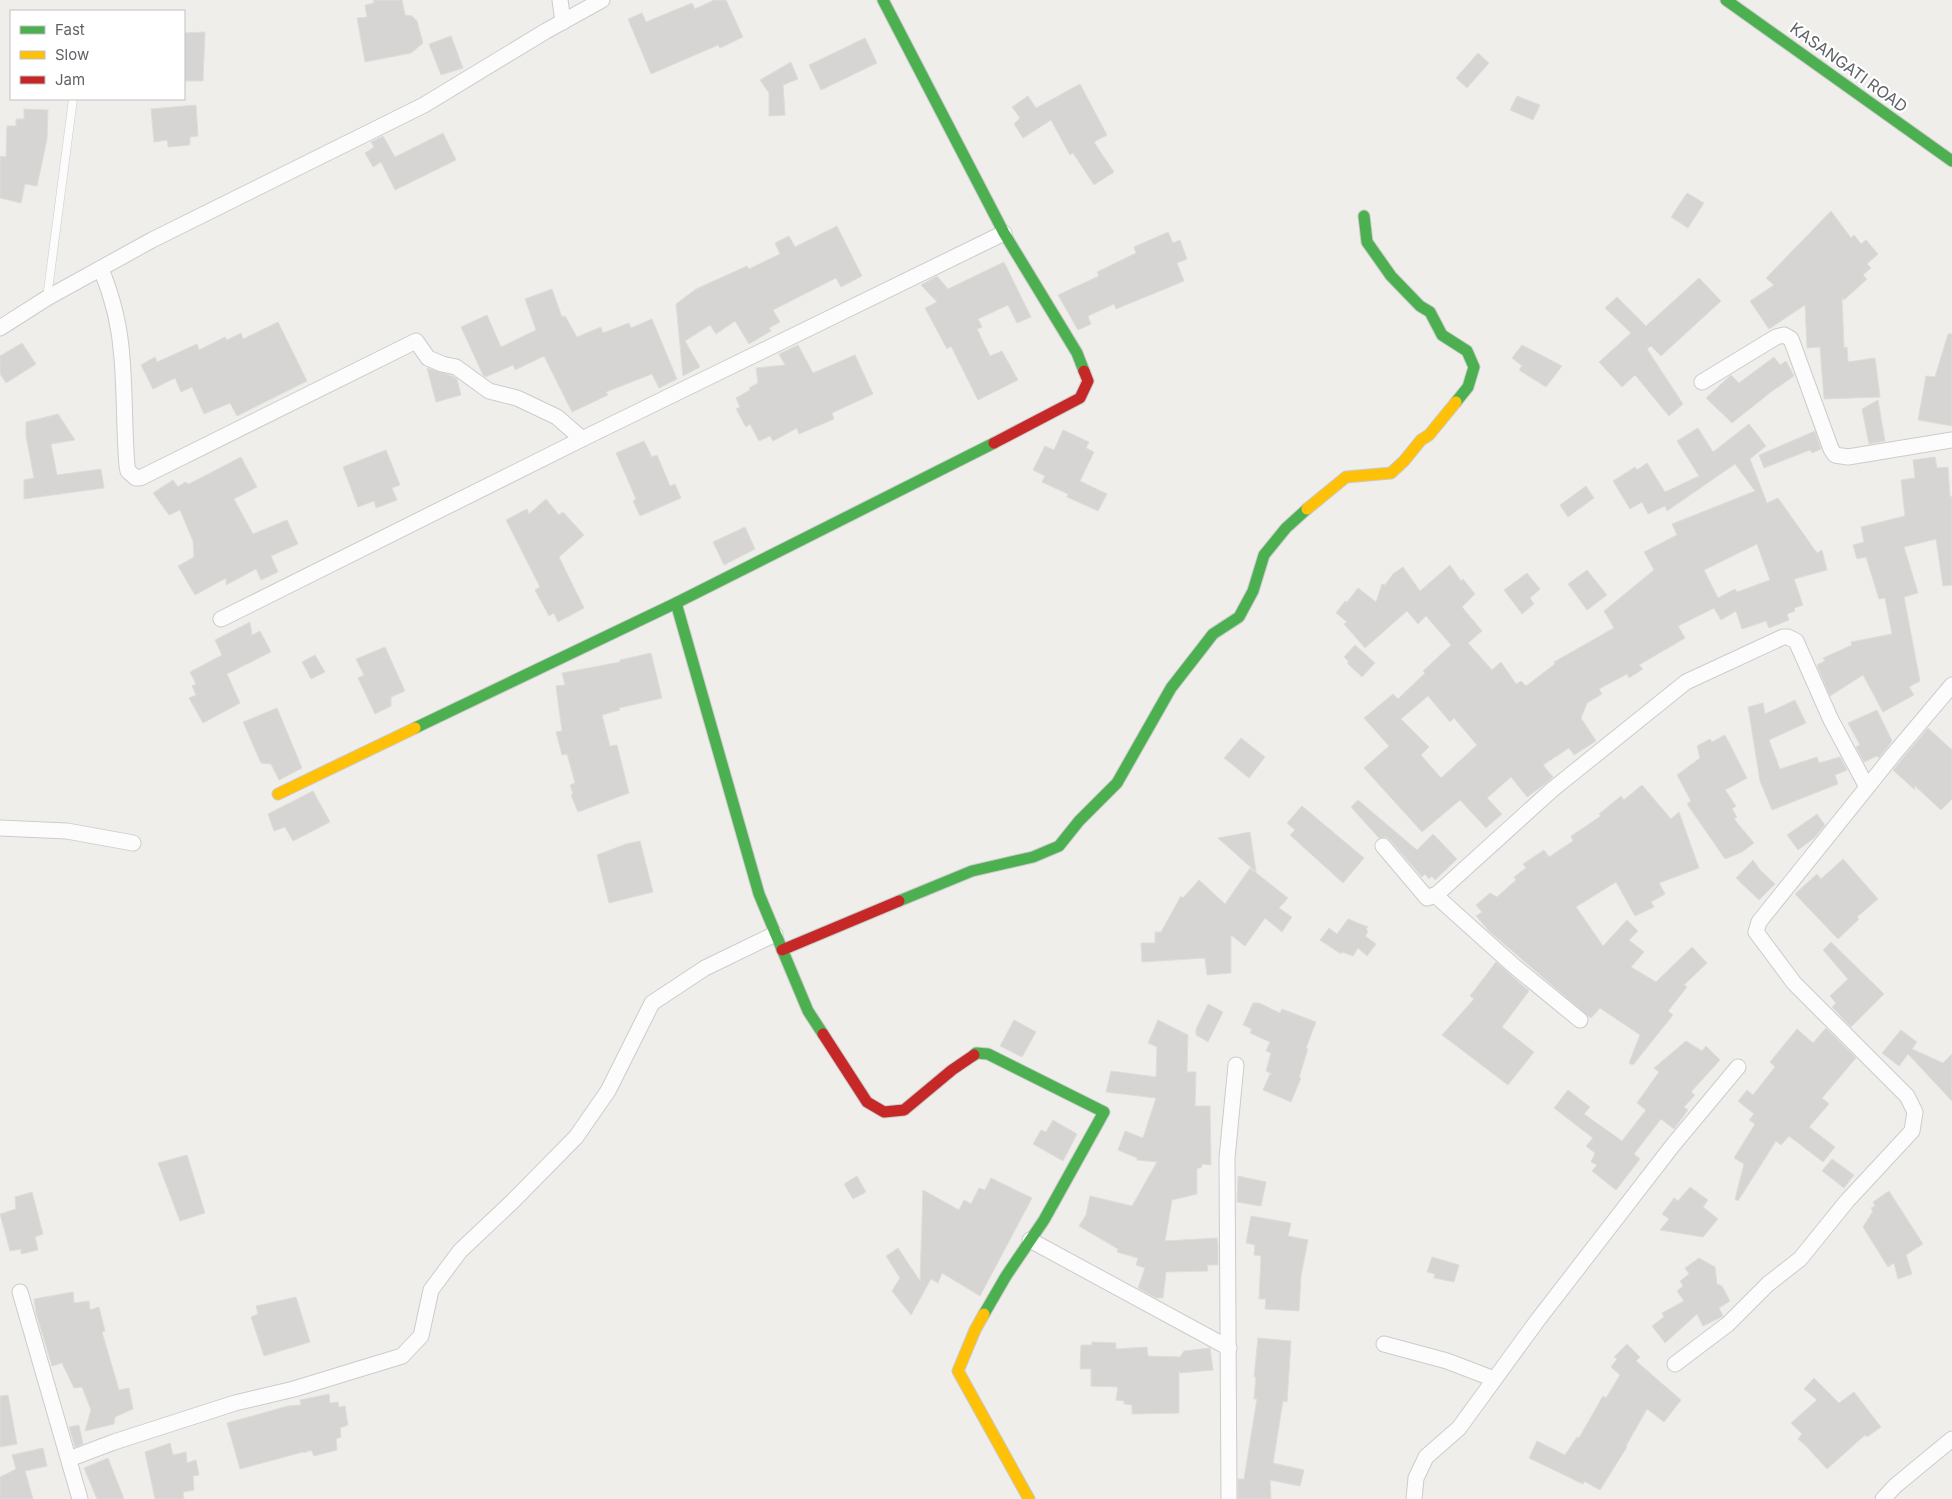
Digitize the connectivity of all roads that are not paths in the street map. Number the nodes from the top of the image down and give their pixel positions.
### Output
1 (560, 0) edge
2 (602, 0) edge
3 (883, 0) edge
4 (1726, 0) edge
5 (563, 22) junction
6 (73, 100) edge
7 (1952, 161) edge
8 (1364, 216) dead end
9 (1004, 233) junction
10 (101, 269) junction
11 (47, 298) junction
12 (0, 328) edge
13 (1702, 382) dead end
14 (582, 439) junction
15 (1952, 440) edge
16 (676, 603) junction
17 (221, 620) dead end
18 (1952, 685) edge
19 (1867, 787) junction
20 (278, 794) dead end
21 (0, 828) edge
22 (133, 843) dead end
23 (1383, 846) dead end
24 (1435, 895) junction
25 (776, 934) junction
26 (782, 950) junction
27 (1580, 1020) dead end
28 (1236, 1065) dead end
29 (1738, 1067) dead end
30 (1030, 1240) junction
31 (20, 1292) dead end
32 (1384, 1344) dead end
33 (1229, 1348) junction
34 (1675, 1364) dead end
35 (1494, 1380) junction
36 (1952, 1439) edge
37 (68, 1459) junction
38 (80, 1499) edge
39 (1029, 1499) edge
40 (1229, 1499) edge
41 (1414, 1499) edge
42 (1883, 1499) edge

1 - 5 street
2 - 5 street
3 - 9 street
4 - 7 street, KASANGATI ROAD
5 - 10 street
6 - 11 lane
8 - 26 street
9 - 14 street
9 - 16 street
10 - 11 street
10 - 14 street
11 - 12 street
13 - 15 street
14 - 17 street
16 - 20 street
16 - 25 street
18 - 19 street
19 - 24 street
19 - 34 street
21 - 22 street
23 - 24 street
24 - 27 street
25 - 26 street
25 - 37 street
26 - 30 street
28 - 33 street
29 - 35 street
30 - 33 street
30 - 39 street
31 - 37 street
32 - 35 street
33 - 40 street
35 - 41 street
36 - 42 street
37 - 38 street

